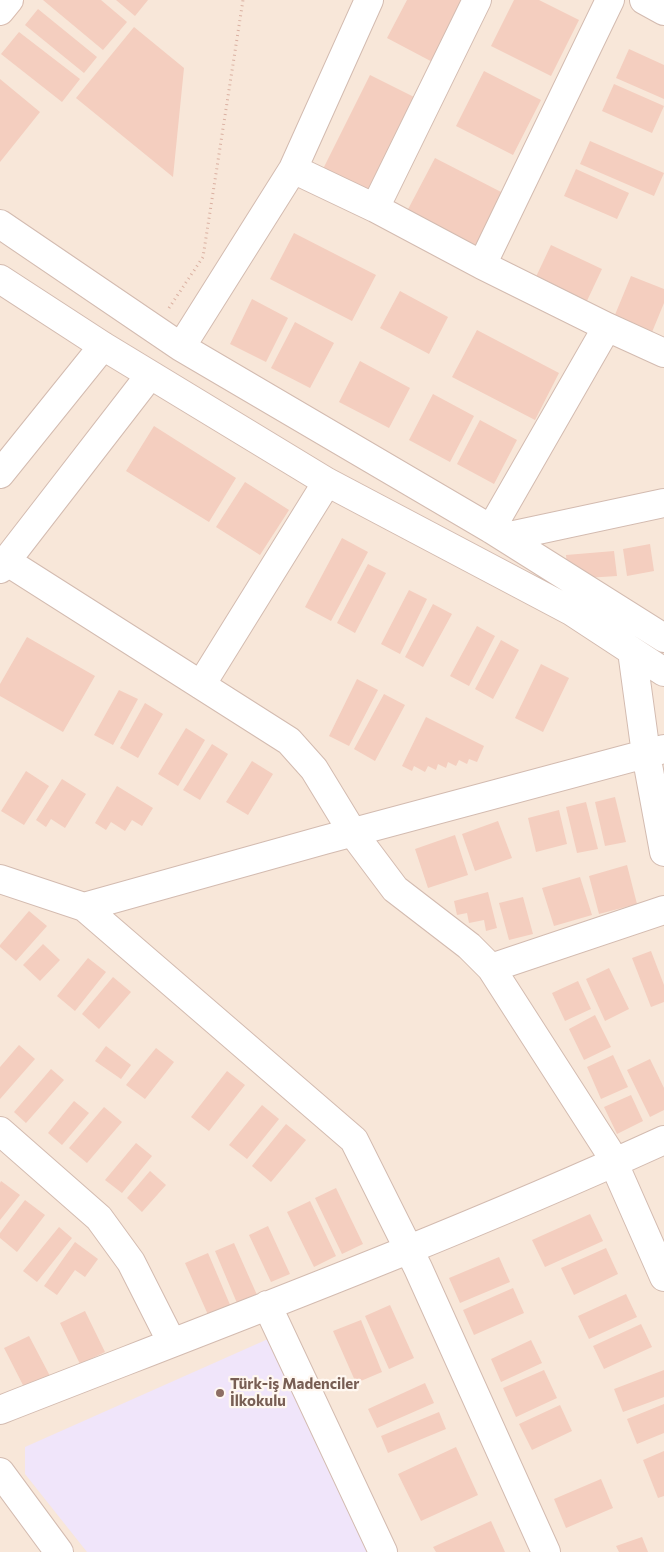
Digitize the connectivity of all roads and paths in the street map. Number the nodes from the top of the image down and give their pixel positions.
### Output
1 (9, 0) edge
2 (243, 0) edge
3 (370, 0) edge
4 (478, 0) edge
5 (610, 0) edge
6 (644, 0) edge
7 (0, 11) edge
8 (664, 11) edge
9 (293, 169) junction
10 (375, 208) junction
11 (0, 224) edge
12 (482, 265) junction
13 (0, 279) edge
14 (607, 327) junction
15 (155, 329) junction
16 (103, 346) junction
17 (181, 347) junction
18 (664, 352) edge
19 (150, 375) junction
20 (0, 474) edge
21 (326, 482) junction
22 (664, 503) edge
23 (498, 533) junction
24 (3, 566) edge
25 (664, 638) edge
26 (632, 651) junction
27 (664, 672) edge
28 (201, 685) junction
29 (655, 752) edge
30 (353, 833) junction
31 (664, 852) edge
32 (0, 879) edge
33 (84, 907) junction
34 (664, 910) edge
35 (491, 968) junction
36 (0, 1131) edge
37 (664, 1140) edge
38 (614, 1163) junction
39 (409, 1249) junction
40 (664, 1277) edge
41 (268, 1305) junction
42 (172, 1343) junction
43 (0, 1410) edge
44 (0, 1472) edge
45 (59, 1552) edge
46 (383, 1552) edge
47 (546, 1552) edge

1 - 7 street
2 - 15 path
3 - 9 street
4 - 10 street
5 - 12 street
6 - 8 street
9 - 10 street
9 - 17 street
10 - 12 street
11 - 15 street
12 - 14 street
13 - 16 street
14 - 18 street
14 - 23 street
15 - 17 street
16 - 19 street
16 - 20 street
17 - 23 street
19 - 21 street
19 - 24 street
21 - 26 street
21 - 28 street
22 - 23 street
23 - 25 street
24 - 28 street
26 - 27 street
26 - 29 street
28 - 30 street
29 - 30 street
29 - 31 street
30 - 33 street
30 - 35 street
32 - 33 street
33 - 39 street
34 - 35 street
35 - 38 street
36 - 42 street
37 - 38 street
38 - 39 street
38 - 40 street
39 - 41 street
39 - 47 street
41 - 42 street
41 - 46 street
42 - 43 street
44 - 45 street

